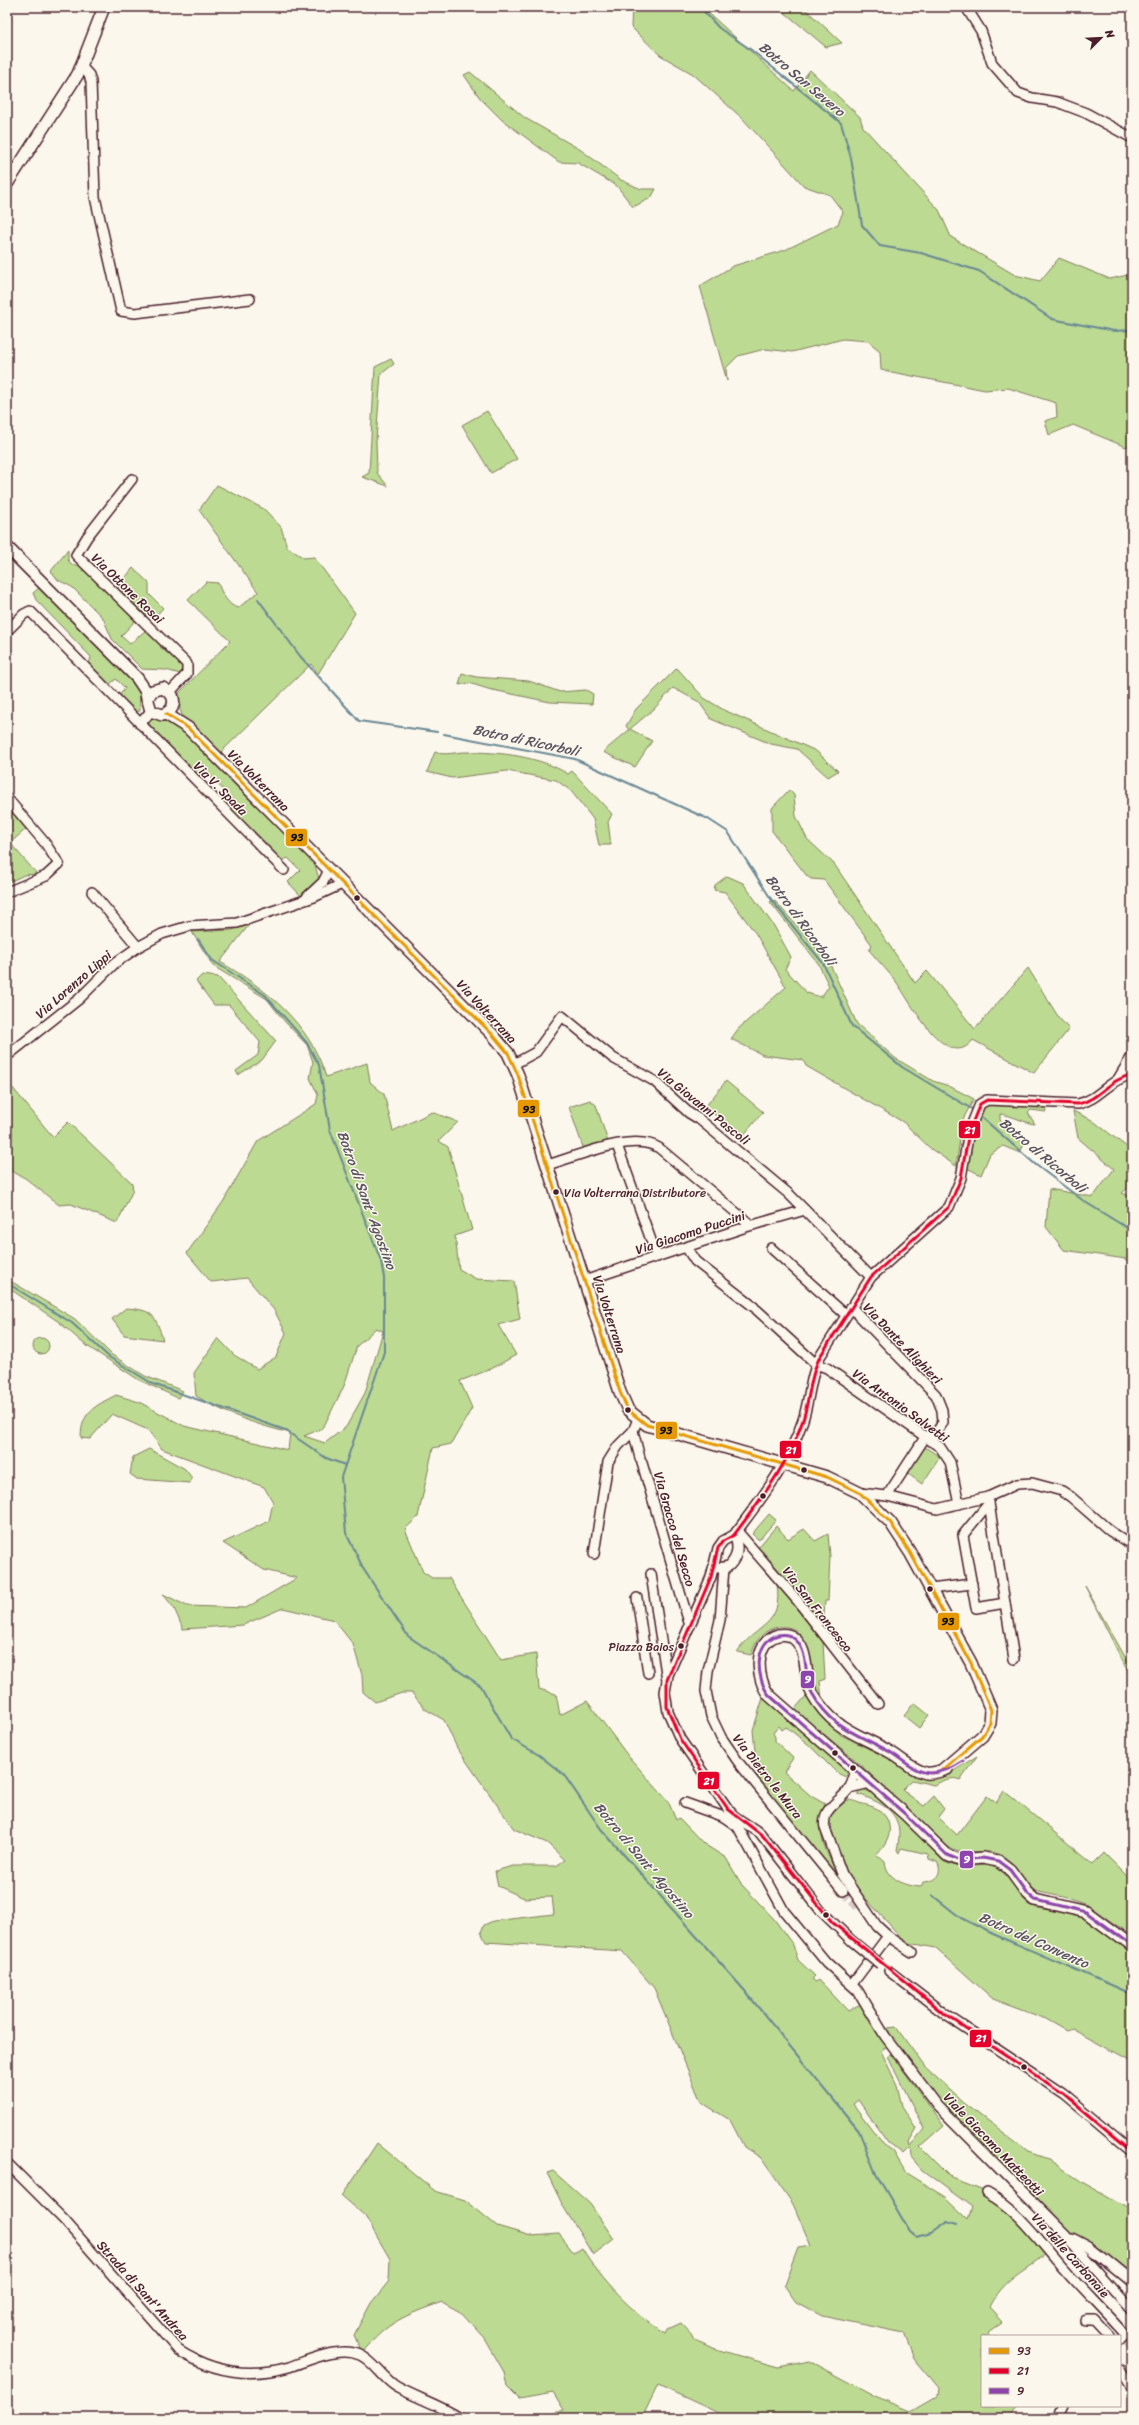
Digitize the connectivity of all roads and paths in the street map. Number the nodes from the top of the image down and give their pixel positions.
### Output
1 (104, 7) edge
2 (966, 7) edge
3 (81, 66) junction
4 (1132, 138) edge
5 (7, 184) edge
6 (250, 299) dead end
7 (132, 479) dead end
8 (7, 547) edge
9 (7, 632) edge
10 (138, 678) junction
11 (155, 690) junction
12 (170, 692) junction
13 (147, 699) junction
14 (170, 709) junction
15 (151, 711) junction
16 (140, 724) junction
17 (7, 798) edge
18 (284, 870) dead end
19 (329, 870) junction
20 (342, 884) junction
21 (7, 892) edge
22 (92, 892) dead end
23 (304, 900) junction
24 (138, 947) junction
25 (7, 1056) edge
26 (1132, 1056) edge
27 (514, 1064) junction
28 (1132, 1075) edge
29 (1118, 1079) junction
30 (617, 1145) junction
31 (548, 1165) junction
32 (805, 1210) junction
33 (751, 1225) junction
34 (686, 1247) junction
35 (771, 1248) dead end
36 (657, 1257) junction
37 (871, 1277) junction
38 (584, 1281) junction
39 (851, 1307) junction
40 (846, 1316) junction
41 (816, 1364) junction
42 (638, 1419) junction
43 (634, 1435) junction
44 (929, 1438) junction
45 (784, 1464) junction
46 (860, 1493) junction
47 (887, 1496) junction
48 (988, 1500) junction
49 (958, 1504) junction
50 (735, 1533) junction
51 (1132, 1545) edge
52 (594, 1554) dead end
53 (719, 1567) junction
54 (651, 1574) dead end
55 (972, 1584) junction
56 (930, 1589) junction
57 (637, 1598) dead end
58 (1005, 1603) junction
59 (690, 1626) junction
60 (662, 1648) junction
61 (646, 1651) junction
62 (1014, 1659) dead end
63 (648, 1673) dead end
64 (667, 1680) junction
65 (878, 1704) dead end
66 (856, 1770) junction
67 (870, 1783) junction
68 (849, 1788) junction
69 (685, 1803) dead end
70 (734, 1816) junction
71 (738, 1827) junction
72 (843, 1891) tunnel mouth
73 (858, 1907) tunnel mouth
74 (877, 1926) junction
75 (888, 1936) junction
76 (1132, 1946) edge
77 (912, 1952) dead end
78 (880, 1964) dead end
79 (889, 1971) dead end
80 (852, 1984) junction
81 (1132, 2151) edge
82 (7, 2163) edge
83 (987, 2193) dead end
84 (1066, 2235) junction
85 (1132, 2282) edge
86 (1132, 2308) edge
87 (1086, 2321) dead end
88 (1106, 2335) edge
89 (1121, 2344) edge
90 (1121, 2371) edge
91 (1132, 2388) edge
92 (1062, 2407) edge
93 (460, 2418) edge
94 (1057, 2418) edge

1 - 3 main road
2 - 4 street
3 - 5 main road
3 - 6 street
7 - 12 street, Via Ottone Rosai
8 - 10 main road
9 - 16 street, Via V. Spada
10 - 11 main road
10 - 13 main road
11 - 12 main road
11 - 13 main road
12 - 14 main road
13 - 15 main road
14 - 15 main road, Via Volterrana
14 - 19 main road, Via Volterrana
15 - 16 street
16 - 18 street, Via V. Spada
17 - 21 street
19 - 20 main road, Via Volterrana
19 - 23 street, Via Lorenzo Lippi
20 - 23 street, Via Lorenzo Lippi
20 - 27 main road, Via Volterrana
22 - 24 street
23 - 24 street, Via Lorenzo Lippi
24 - 25 street, Via Lorenzo Lippi
26 - 29 street
27 - 31 main road, Via Volterrana
27 - 32 street, Via Giovanni Pascoli
28 - 29 street
29 - 37 street
30 - 31 street
30 - 33 street
30 - 36 street
31 - 38 main road, Via Volterrana
32 - 33 street, Via Giacomo Puccini
32 - 37 street, Via Giovanni Pascoli
33 - 34 street, Via Giacomo Puccini
34 - 36 street, Via Giacomo Puccini
34 - 41 street, Via Antonio Salvetti
35 - 40 street
36 - 38 street, Via Giacomo Puccini
37 - 39 street
38 - 42 main road, Via Volterrana
39 - 40 street
39 - 44 street, Via Dante Alighieri
40 - 41 street
41 - 44 street, Via Antonio Salvetti
41 - 45 street
42 - 43 street
42 - 45 main road
43 - 52 street
43 - 59 street, Via Gracco del Secco
44 - 47 street, Via Dante Alighieri
44 - 49 street, Via Antonio Salvetti
45 - 46 main road
45 - 50 street
46 - 47 street
46 - 56 main road
47 - 49 street
48 - 49 street
48 - 51 street
48 - 55 street
48 - 58 street
50 - 53 street
50 - 53 street
50 - 65 street, Via San Francesco
53 - 59 street
53 - 72 street, Via Dietro le Mura
54 - 60 street
55 - 56 street
55 - 58 street
56 - 66 main road
57 - 61 street
58 - 62 street
59 - 64 street
60 - 61 street
60 - 64 street
61 - 63 street
64 - 70 street
66 - 67 main road
66 - 68 street
67 - 68 street
67 - 76 main road
68 - 74 street
69 - 71 street
70 - 71 street, Viale Giacomo Matteotti
70 - 78 street, bridge
71 - 80 street, Viale Giacomo Matteotti
73 - 74 street
74 - 75 street
75 - 77 street
75 - 80 street
79 - 81 street
80 - 84 street, Viale Giacomo Matteotti
82 - 93 street, Strada di Sant'Andrea
83 - 89 street, Via delle Carbonaie
84 - 85 street
84 - 86 street
87 - 88 street
90 - 91 street
92 - 94 street

